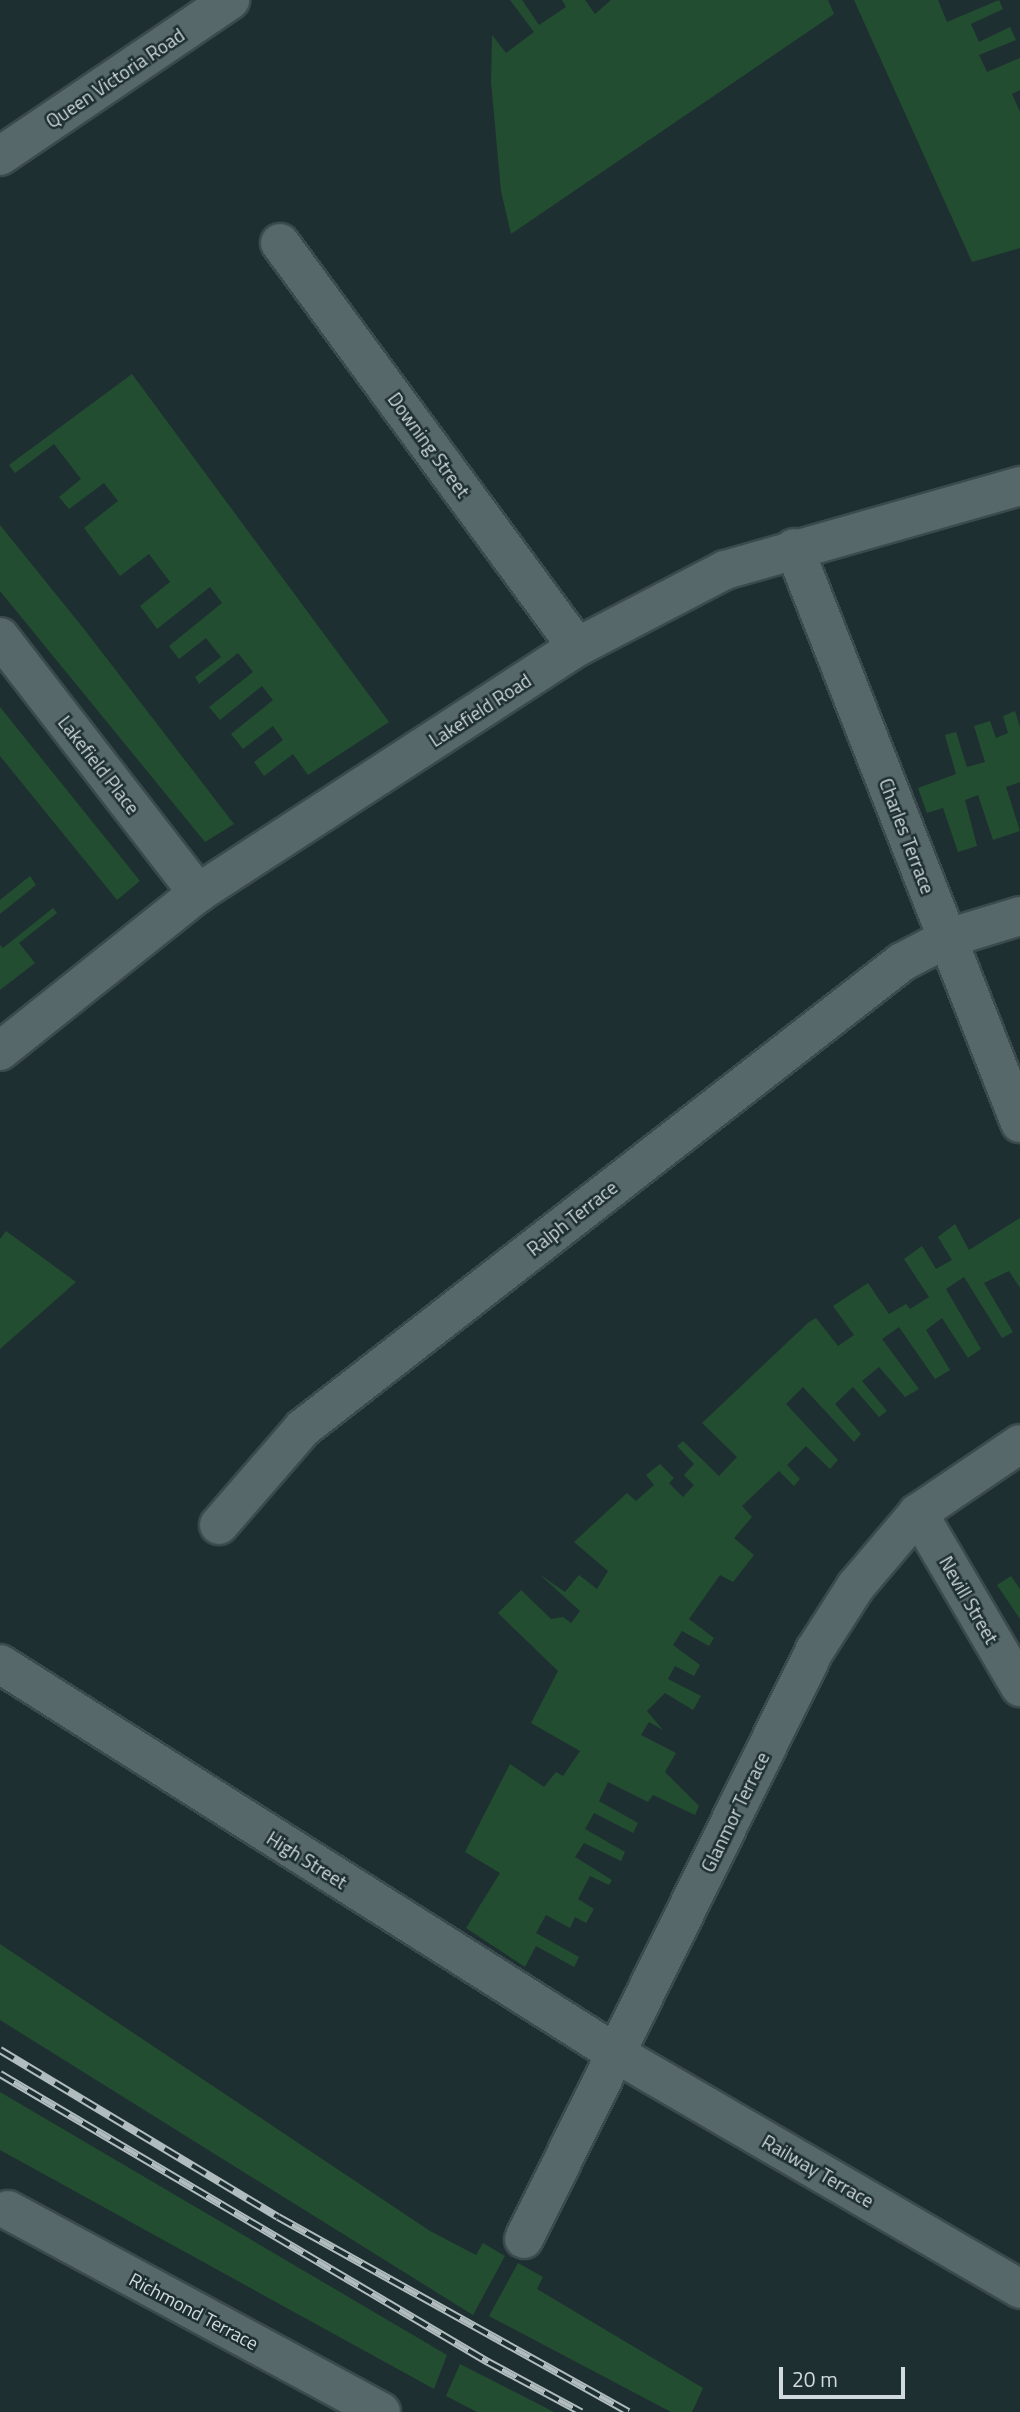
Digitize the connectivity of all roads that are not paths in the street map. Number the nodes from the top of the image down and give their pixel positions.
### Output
1 (230, 0) edge
2 (0, 156) edge
3 (280, 243) dead end
4 (1020, 486) edge
5 (794, 548) junction
6 (0, 637) edge
7 (577, 647) junction
8 (198, 892) junction
9 (1020, 916) edge
10 (948, 939) junction
11 (0, 1051) edge
12 (1020, 1123) edge
13 (1020, 1444) edge
14 (918, 1513) junction
15 (219, 1525) dead end
16 (0, 1664) edge
17 (1020, 1687) edge
18 (615, 2053) junction
19 (8, 2210) dead end
20 (524, 2239) dead end
21 (1020, 2289) edge
22 (381, 2412) edge

1 - 2 street, Queen Victoria Road
3 - 7 street, Downing Street
4 - 5 street, Lakefield Road
5 - 7 street, Lakefield Road
5 - 10 street, Charles Terrace
6 - 8 street, Lakefield Place
7 - 8 street, Lakefield Road
8 - 11 street, Lakefield Road
9 - 10 street, Ralph Terrace
10 - 12 street, Charles Terrace
10 - 15 street, Ralph Terrace
13 - 14 street, Glanmor Terrace
14 - 17 street, Nevill Street
14 - 18 street, Glanmor Terrace
16 - 18 street, High Street
18 - 20 street, Glanmor Terrace
18 - 21 street, Railway Terrace
19 - 22 street, Richmond Terrace

